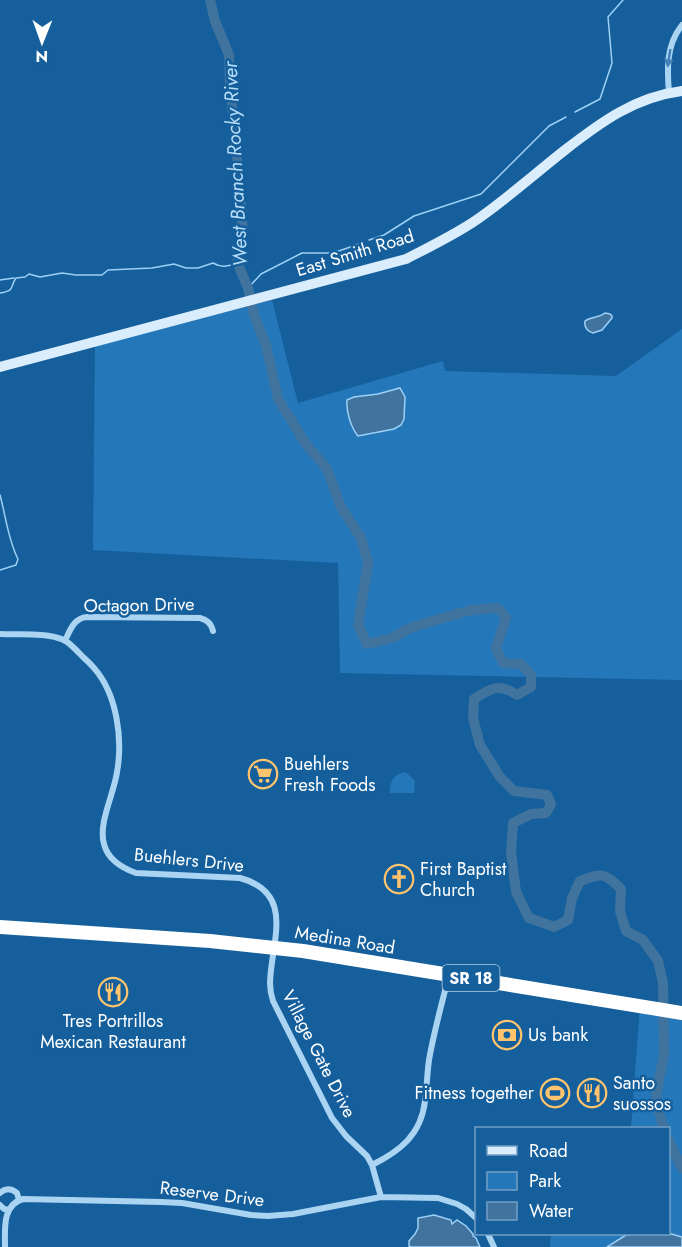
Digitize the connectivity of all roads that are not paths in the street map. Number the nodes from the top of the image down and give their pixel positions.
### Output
1 (682, 26) edge
2 (682, 91) edge
3 (669, 93) junction
4 (0, 367) edge
5 (213, 631) dead end
6 (0, 634) edge
7 (64, 641) junction
8 (0, 927) edge
9 (275, 948) junction
10 (449, 974) junction
11 (682, 1013) edge
12 (372, 1165) junction
13 (0, 1193) edge
14 (381, 1197) junction
15 (19, 1200) junction
16 (0, 1205) edge
17 (10, 1209) junction
18 (475, 1216) edge
19 (5, 1247) edge

1 -> 3 street
2 - 3 street, East Smith Road
3 - 4 street, East Smith Road
5 - 7 street, Octagon Drive
6 - 7 street
7 - 9 street, Buehlers Drive
8 - 9 highway, Medina Road / SR 18
9 - 10 highway, Medina Road / SR 18
9 - 12 street, Village Gate Drive
10 - 11 highway, Medina Road / SR 18
10 - 12 street
12 - 14 street, Village Gate Drive
13 - 15 street, Reserve Drive
14 - 15 street, Reserve Drive
14 - 18 street, Reserve Drive
15 - 17 street
16 - 17 street
17 - 19 street

